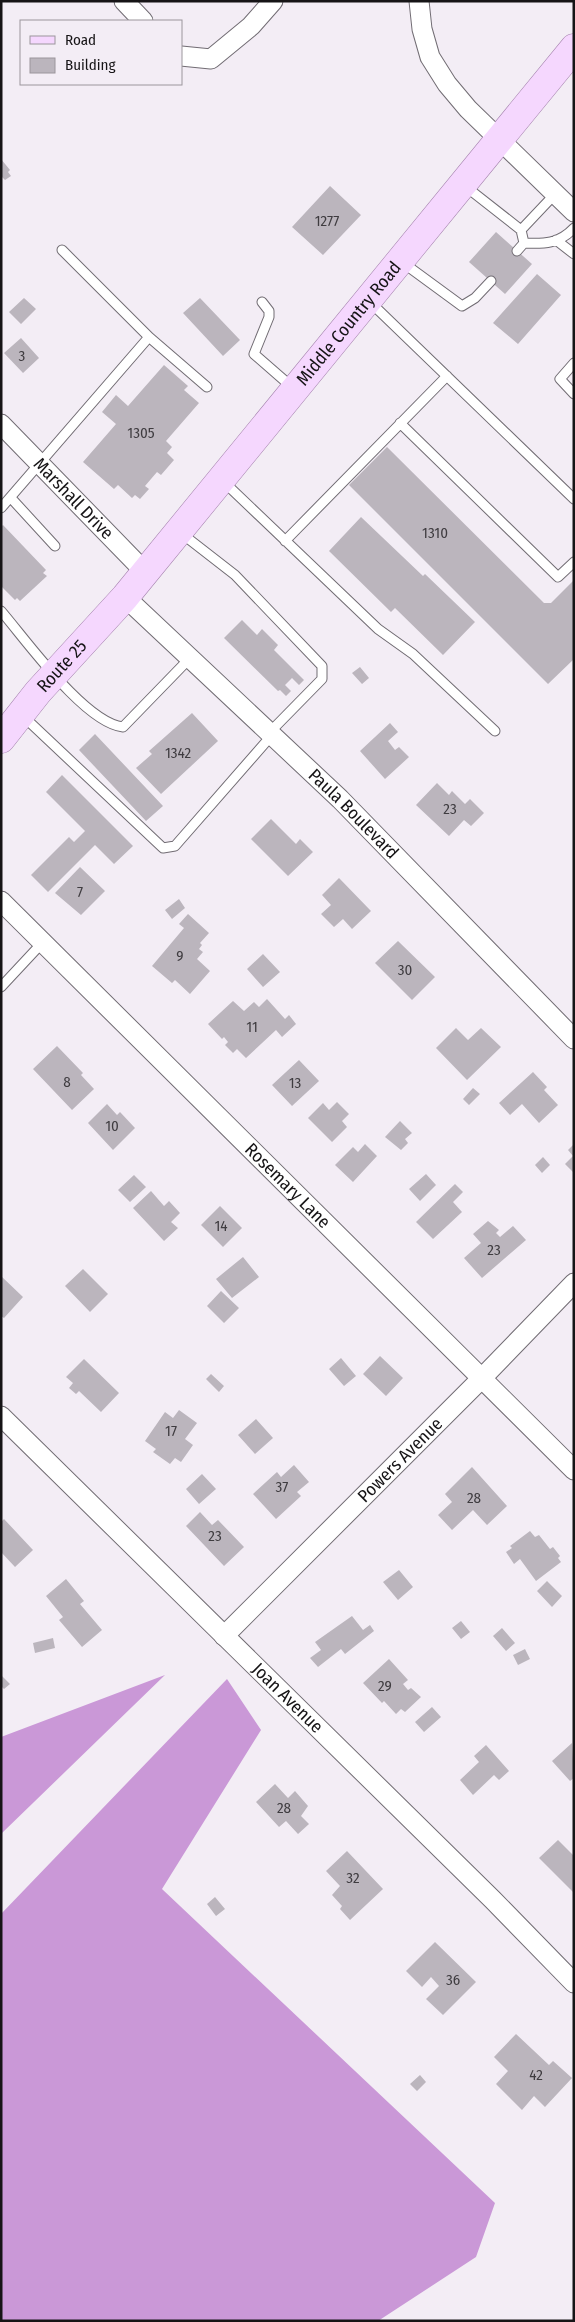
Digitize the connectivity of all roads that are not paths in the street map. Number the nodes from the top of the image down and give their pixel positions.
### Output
1 (124, 1) edge
2 (273, 1) edge
3 (419, 1) edge
4 (142, 20) edge
5 (574, 48) edge
6 (182, 56) edge
7 (500, 140) junction
8 (463, 185) junction
9 (555, 194) junction
10 (574, 212) edge
11 (574, 228) edge
12 (521, 230) junction
13 (556, 240) junction
14 (524, 243) junction
15 (62, 250) dead end
16 (517, 251) dead end
17 (574, 254) edge
18 (400, 260) junction
19 (491, 281) dead end
20 (367, 299) junction
21 (262, 302) dead end
22 (149, 336) junction
23 (574, 363) edge
24 (447, 376) junction
25 (206, 387) dead end
26 (295, 390) junction
27 (574, 394) edge
28 (400, 423) junction
29 (1, 424) edge
30 (40, 464) junction
31 (222, 480) junction
32 (11, 498) junction
33 (574, 499) edge
34 (1, 508) edge
35 (179, 531) junction
36 (285, 541) junction
37 (55, 546) dead end
38 (574, 562) edge
39 (144, 572) junction
40 (125, 598) junction
41 (1, 611) edge
42 (190, 658) junction
43 (53, 676) junction
44 (21, 714) junction
45 (495, 731) dead end
46 (270, 734) junction
47 (1, 738) edge
48 (1, 901) edge
49 (43, 942) junction
50 (1, 987) edge
51 (574, 1039) edge
52 (574, 1283) edge
53 (481, 1379) junction
54 (1, 1416) edge
55 (574, 1470) edge
56 (224, 1636) junction
57 (574, 1983) edge

1 - 4 street
2 - 6 street
3 - 7 street
5 - 7 main road, Middle Country Road
7 - 8 main road, Middle Country Road
7 - 9 street
8 - 12 lane
8 - 18 main road, Middle Country Road
9 - 10 street
9 - 12 lane
11 - 13 lane
12 - 14 lane
13 - 14 lane
13 - 17 lane
14 - 16 lane
15 - 22 lane
18 - 19 lane
18 - 20 main road, Middle Country Road
20 - 24 lane
20 - 26 main road, Middle Country Road
21 - 26 lane
22 - 25 lane
22 - 30 lane
23 - 27 lane
24 - 28 lane
24 - 33 lane
26 - 31 main road, Middle Country Road
28 - 36 lane
28 - 38 lane
29 - 30 street, Marshall Drive
30 - 32 lane
30 - 39 street, Marshall Drive
31 - 35 main road, Middle Country Road
31 - 36 lane
32 - 34 lane
32 - 37 lane
35 - 39 main road, Middle Country Road
35 - 46 lane
36 - 45 lane
39 - 40 main road, Middle Country Road
40 - 42 street, Paula Boulevard
40 - 43 main road, Route 25
41 - 43 lane
42 - 43 lane
42 - 46 street, Paula Boulevard
43 - 44 main road, Route 25
44 - 46 lane
44 - 47 main road, Route 25
46 - 51 street, Paula Boulevard
48 - 49 street, Rosemary Lane
49 - 50 lane
49 - 53 street, Rosemary Lane
52 - 53 street, Powers Avenue
53 - 55 street, Rosemary Lane
53 - 56 street, Powers Avenue
54 - 56 street, Joan Avenue
56 - 57 street, Joan Avenue

